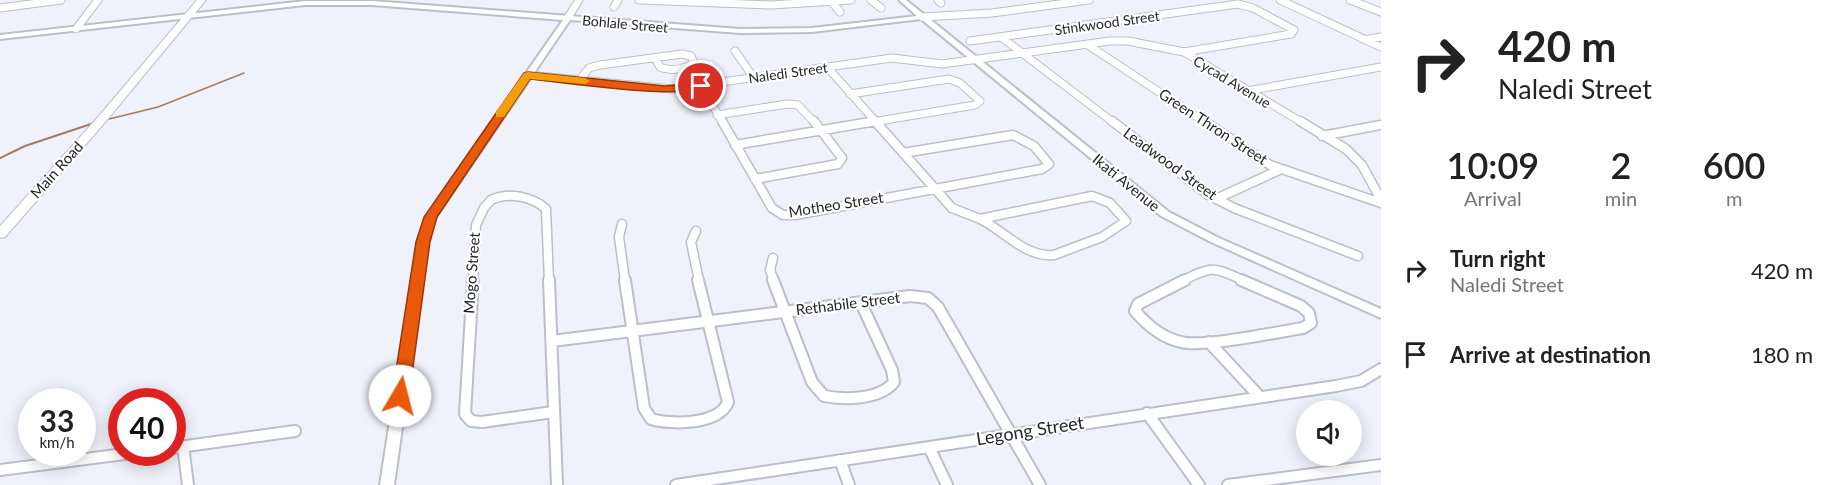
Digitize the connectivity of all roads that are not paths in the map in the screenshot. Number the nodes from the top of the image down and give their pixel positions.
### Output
1 (61, 0) edge
2 (98, 0) edge
3 (202, 0) edge
4 (212, 0) edge
5 (579, 0) edge
6 (618, 0) edge
7 (639, 0) edge
8 (851, 0) edge
9 (871, 0) edge
10 (902, 0) edge
11 (1089, 0) edge
12 (1280, 0) edge
13 (1350, 0) edge
14 (669, 2) junction
15 (820, 2) edge
16 (832, 2) junction
17 (736, 3) edge
18 (779, 3) edge
19 (709, 5) junction
20 (792, 5) junction
21 (751, 6) junction
22 (0, 8) edge
23 (614, 8) dead end
24 (881, 8) dead end
25 (666, 10) dead end
26 (840, 12) dead end
27 (1381, 12) edge
28 (193, 15) junction
29 (706, 15) dead end
30 (798, 15) dead end
31 (752, 16) dead end
32 (922, 17) junction
33 (567, 19) junction
34 (76, 29) junction
35 (0, 37) edge
36 (1001, 37) junction
37 (1381, 37) edge
38 (1365, 40) junction
39 (970, 41) dead end
40 (1088, 45) junction
41 (1381, 47) edge
42 (735, 51) dead end
43 (1184, 52) junction
44 (1021, 54) junction
45 (655, 58) junction
46 (976, 60) junction
47 (1381, 67) edge
48 (828, 68) junction
49 (528, 75) junction
50 (754, 78) junction
51 (579, 81) junction
52 (701, 86) junction
53 (1247, 91) junction
54 (850, 94) junction
55 (717, 115) junction
56 (875, 122) junction
57 (1381, 125) edge
58 (822, 130) junction
59 (1322, 136) junction
60 (735, 145) junction
61 (903, 153) junction
62 (1279, 170) junction
63 (755, 179) junction
64 (934, 188) junction
65 (1216, 199) junction
66 (1381, 202) edge
67 (979, 219) junction
68 (622, 224) dead end
69 (696, 231) dead end
70 (0, 234) edge
71 (1358, 256) dead end
72 (773, 258) dead end
73 (861, 303) junction
74 (785, 312) junction
75 (1381, 314) edge
76 (710, 323) junction
77 (632, 332) junction
78 (552, 341) junction
79 (1209, 342) junction
80 (1381, 369) edge
81 (1259, 396) junction
82 (553, 412) junction
83 (1147, 413) junction
84 (295, 431) dead end
85 (1012, 435) junction
86 (186, 446) edge
87 (929, 447) junction
88 (108, 456) edge
89 (840, 460) junction
90 (1381, 465) edge
91 (183, 466) edge
92 (0, 470) edge
93 (749, 479) edge
94 (188, 485) edge
95 (387, 485) edge
96 (557, 485) edge
97 (676, 485) edge
98 (849, 485) edge
99 (947, 485) edge
100 (1040, 485) edge
101 (1199, 485) edge
102 (1228, 485) edge

1 - 22 street
2 - 34 street
3 - 28 main road, Main Road
4 - 28 main road, Main Road
5 - 33 street
6 - 23 street
7 - 14 street
8 - 16 street
9 - 24 street
10 - 32 street, Ikati Avenue
11 - 32 street
12 - 38 street
13 - 27 street
14 - 19 street
14 - 25 street
15 - 16 street
15 - 20 street
16 - 26 street
17 - 19 street
17 - 21 street
18 - 20 street
18 - 21 street
19 - 29 street
20 - 30 street
21 - 31 street
28 - 33 street, Bohlale Street
28 - 34 street, Bohlale Street
28 - 70 main road, Main Road
32 - 33 street, Bohlale Street
32 - 46 street, Ikati Avenue
33 - 49 street
34 - 35 street, Bohlale Street
36 - 39 street, Stinkwood Street
36 - 43 street, Stinkwood Street
36 - 44 street, Leadwood Street
37 - 38 street
38 - 41 street
40 - 43 street, Cycad Avenue
40 - 44 street, Cycad Avenue
40 - 62 street, Green Thron Street
42 - 50 street
43 - 53 street, Cycad Avenue
44 - 46 street, Cycad Avenue
44 - 65 street, Leadwood Street
45 - 45 street
45 - 51 street
46 - 48 street, Naledi Street
46 - 75 street, Ikati Avenue
47 - 53 street
48 - 50 street, Naledi Street
48 - 54 street
49 - 51 street, Naledi Street
49 - 95 street
50 - 52 street, Naledi Street
51 - 52 street, Naledi Street
52 - 55 street, Motheo Street
53 - 59 street, Cycad Avenue
54 - 56 street
54 - 56 street
55 - 58 street
55 - 60 street, Motheo Street
56 - 58 street
56 - 61 street
57 - 59 street
58 - 60 street
58 - 63 street
59 - 66 street, Cycad Avenue
60 - 63 street, Motheo Street
61 - 64 street
61 - 64 street, Motheo Street
62 - 65 street
62 - 66 street, Green Thron Street
63 - 64 street, Motheo Street
64 - 67 street
65 - 71 street, Leadwood Street
67 - 67 street
68 - 77 street
69 - 76 street
72 - 74 street
73 - 74 street, Rethabile Street
73 - 74 street
73 - 85 street, Rethabile Street
74 - 76 street, Rethabile Street
76 - 77 street, Rethabile Street
76 - 77 street
77 - 78 street, Rethabile Street
78 - 82 street, Mogo Street
78 - 82 street, Mogo Street
79 - 79 street
79 - 81 street
80 - 81 street, Legong Street
81 - 83 street, Legong Street
82 - 96 street, Mogo Street
83 - 85 street, Legong Street
83 - 101 street
84 - 86 street
85 - 87 street, Legong Street
85 - 100 street, Rethabile Street
87 - 89 street, Legong Street
87 - 99 street
88 - 92 street
89 - 93 street, Legong Street
89 - 98 street
90 - 102 street
91 - 94 street
93 - 97 street, Legong Street

